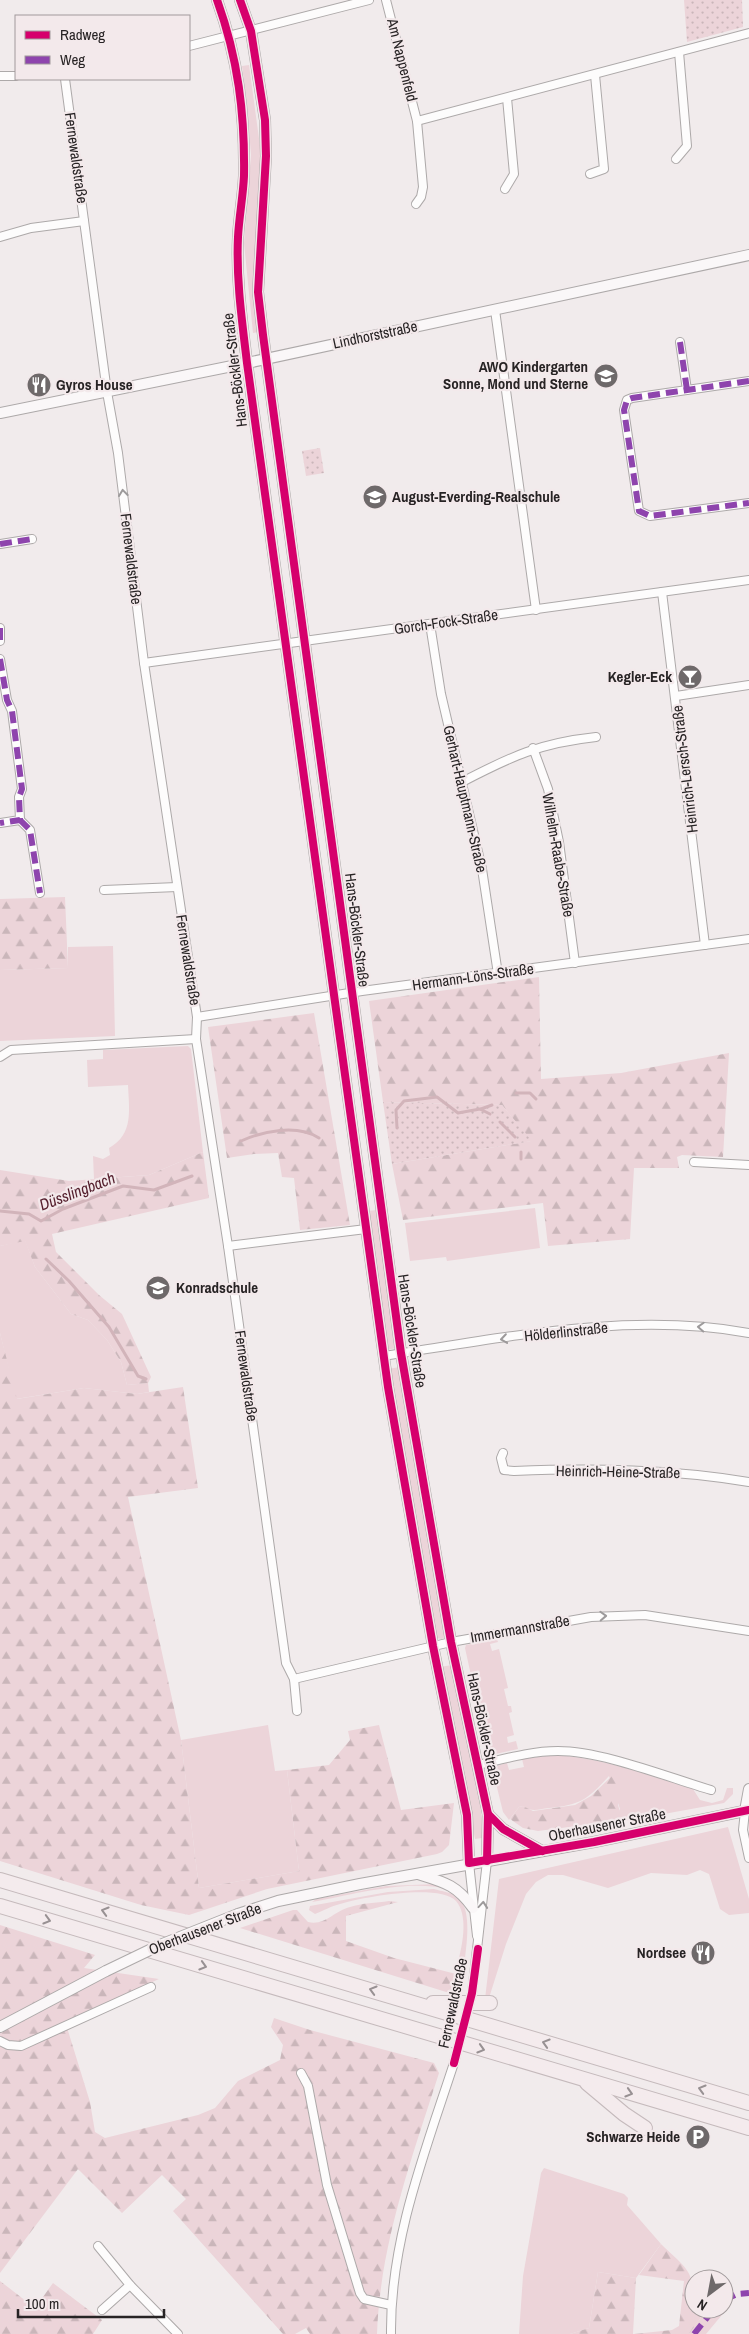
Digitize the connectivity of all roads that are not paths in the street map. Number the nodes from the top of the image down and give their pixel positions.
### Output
1 (217, 0) edge
2 (240, 0) edge
3 (369, 0) edge
4 (386, 0) edge
5 (251, 31) junction
6 (749, 33) edge
7 (230, 36) junction
8 (190, 46) edge
9 (679, 52) junction
10 (595, 74) junction
11 (0, 76) edge
12 (15, 76) edge
13 (65, 80) edge
14 (507, 98) junction
15 (417, 121) junction
16 (676, 159) dead end
17 (590, 174) dead end
18 (506, 189) dead end
19 (416, 204) dead end
20 (84, 220) junction
21 (0, 237) edge
22 (749, 255) edge
23 (495, 310) junction
24 (680, 342) dead end
25 (266, 358) junction
26 (247, 363) junction
27 (749, 381) edge
28 (687, 390) junction
29 (107, 392) junction
30 (0, 413) edge
31 (749, 503) edge
32 (32, 539) dead end
33 (0, 544) edge
34 (749, 580) edge
35 (662, 592) junction
36 (536, 610) junction
37 (430, 624) junction
38 (0, 628) edge
39 (0, 642) edge
40 (305, 642) junction
41 (286, 644) junction
42 (0, 659) edge
43 (144, 663) junction
44 (749, 686) edge
45 (676, 696) junction
46 (596, 737) dead end
47 (533, 748) junction
48 (462, 782) junction
49 (20, 820) junction
50 (0, 823) edge
51 (177, 887) junction
52 (104, 890) dead end
53 (40, 893) dead end
54 (749, 939) edge
55 (706, 945) junction
56 (575, 963) junction
57 (498, 974) junction
58 (352, 993) junction
59 (334, 996) junction
60 (198, 1017) junction
61 (196, 1039) junction
62 (0, 1057) edge
63 (694, 1162) dead end
64 (749, 1165) edge
65 (366, 1229) junction
66 (228, 1246) junction
67 (749, 1333) edge
68 (401, 1353) junction
69 (383, 1356) junction
70 (503, 1453) dead end
71 (749, 1482) edge
72 (749, 1631) edge
73 (452, 1642) junction
74 (432, 1646) junction
75 (294, 1679) junction
76 (297, 1711) dead end
77 (478, 1765) junction
78 (749, 1789) edge
79 (711, 1790) dead end
80 (747, 1810) edge
81 (488, 1814) junction
82 (542, 1851) junction
83 (749, 1858) edge
84 (487, 1861) junction
85 (469, 1863) junction
86 (414, 1874) junction
87 (0, 1880) edge
88 (0, 1906) edge
89 (473, 1908) junction
90 (478, 1949) junction
91 (151, 1987) dead end
92 (490, 2003) dead end
93 (420, 2004) junction
94 (0, 2027) edge
95 (0, 2041) edge
96 (301, 2073) dead end
97 (582, 2079) junction
98 (749, 2103) edge
99 (645, 2128) dead end
100 (749, 2128) edge
101 (98, 2246) dead end
102 (130, 2285) junction
103 (391, 2305) junction
104 (102, 2310) dead end
105 (178, 2334) edge
106 (391, 2334) edge

1 - 7 main road, Hans-Böckler-Straße
2 - 5 main road, Hans-Böckler-Straße
3 - 5 street
4 - 15 street, Am Nappenfeld
5 - 7 street
5 - 25 main road, Hans-Böckler-Straße
6 - 9 street, Am Nappenfeld
7 - 8 street
7 - 26 main road, Hans-Böckler-Straße
9 - 10 street, Am Nappenfeld
9 - 16 street
10 - 14 street, Am Nappenfeld
10 - 17 street
11 - 12 street
13 - 20 street, Fernewaldstraße
14 - 15 street, Am Nappenfeld
14 - 18 street
15 - 19 street, Am Nappenfeld
20 - 21 street
20 - 29 street, Fernewaldstraße
22 - 23 main road, Lindhorststraße
23 - 25 main road, Lindhorststraße
23 - 36 street
24 - 28 street
25 - 26 main road, Lindhorststraße
25 - 40 main road, Hans-Böckler-Straße
26 - 29 main road, Lindhorststraße
26 - 41 main road, Hans-Böckler-Straße
27 - 28 street
28 - 31 street
29 - 30 main road, Lindhorststraße
43 -> 29 street, Fernewaldstraße
32 - 33 street
34 - 35 street, Gorch-Fock-Straße
35 - 36 street, Gorch-Fock-Straße
35 - 45 street, Heinrich-Lersch-Straße
36 - 37 street, Gorch-Fock-Straße
37 - 40 street, Gorch-Fock-Straße
37 - 48 street, Gerhart-Hauptmann-Straße
38 - 39 street
40 - 41 street, Gorch-Fock-Straße
40 - 58 main road, Hans-Böckler-Straße
41 - 43 street, Gorch-Fock-Straße
41 - 59 main road, Hans-Böckler-Straße
42 - 49 street
43 - 51 street, Fernewaldstraße
44 - 45 street
45 - 55 street, Heinrich-Lersch-Straße
46 - 47 street
47 - 48 street
47 - 56 street, Wilhelm-Raabe-Straße
48 - 57 street, Gerhart-Hauptmann-Straße
49 - 50 street
49 - 53 street
51 - 52 street
51 - 60 street, Fernewaldstraße
54 - 55 street, Hermann-Löns-Straße
55 - 56 street, Hermann-Löns-Straße
56 - 57 street, Hermann-Löns-Straße
57 - 58 street, Hermann-Löns-Straße
58 - 59 street, Hermann-Löns-Straße
58 - 68 main road, Hans-Böckler-Straße
59 - 60 street, Hermann-Löns-Straße
59 - 65 main road, Hans-Böckler-Straße
60 - 61 street, Fernewaldstraße
61 - 62 street
61 - 66 street, Fernewaldstraße
63 - 64 street
65 - 66 street
65 - 69 main road, Hans-Böckler-Straße
66 - 75 street, Fernewaldstraße
67 -> 68 street, Hölderlinstraße
68 - 69 street, Hölderlinstraße
68 - 73 main road, Hans-Böckler-Straße
69 - 74 main road, Hans-Böckler-Straße
70 - 71 street, Heinrich-Heine-Straße
73 -> 72 street, Immermannstraße
73 - 74 street, Immermannstraße
73 - 77 main road, Hans-Böckler-Straße
74 - 75 street, Immermannstraße
74 - 85 main road, Hans-Böckler-Straße
75 - 76 street, Fernewaldstraße
77 - 79 street
77 - 81 main road, Hans-Böckler-Straße
78 - 80 main road
80 - 82 main road, Oberhausener Straße
80 - 83 street
81 - 82 main road
81 - 84 main road, Hans-Böckler-Straße
82 - 84 main road, Oberhausener Straße
84 - 85 main road, Oberhausener Straße
90 -> 84 street, Fernewaldstraße
85 - 86 main road, Oberhausener Straße
85 - 89 street, Fernewaldstraße
86 - 89 main road
86 - 94 main road, Oberhausener Straße, bridge
93 -> 87 highway
88 -> 97 highway
89 - 90 street, Fernewaldstraße
90 - 103 street, Fernewaldstraße, bridge
91 - 95 street
92 - 93 highway
98 -> 93 highway
96 - 103 street
97 - 99 highway
97 -> 100 highway
101 - 102 street
102 - 104 street
102 - 105 street
103 - 106 street, Fernewaldstraße

